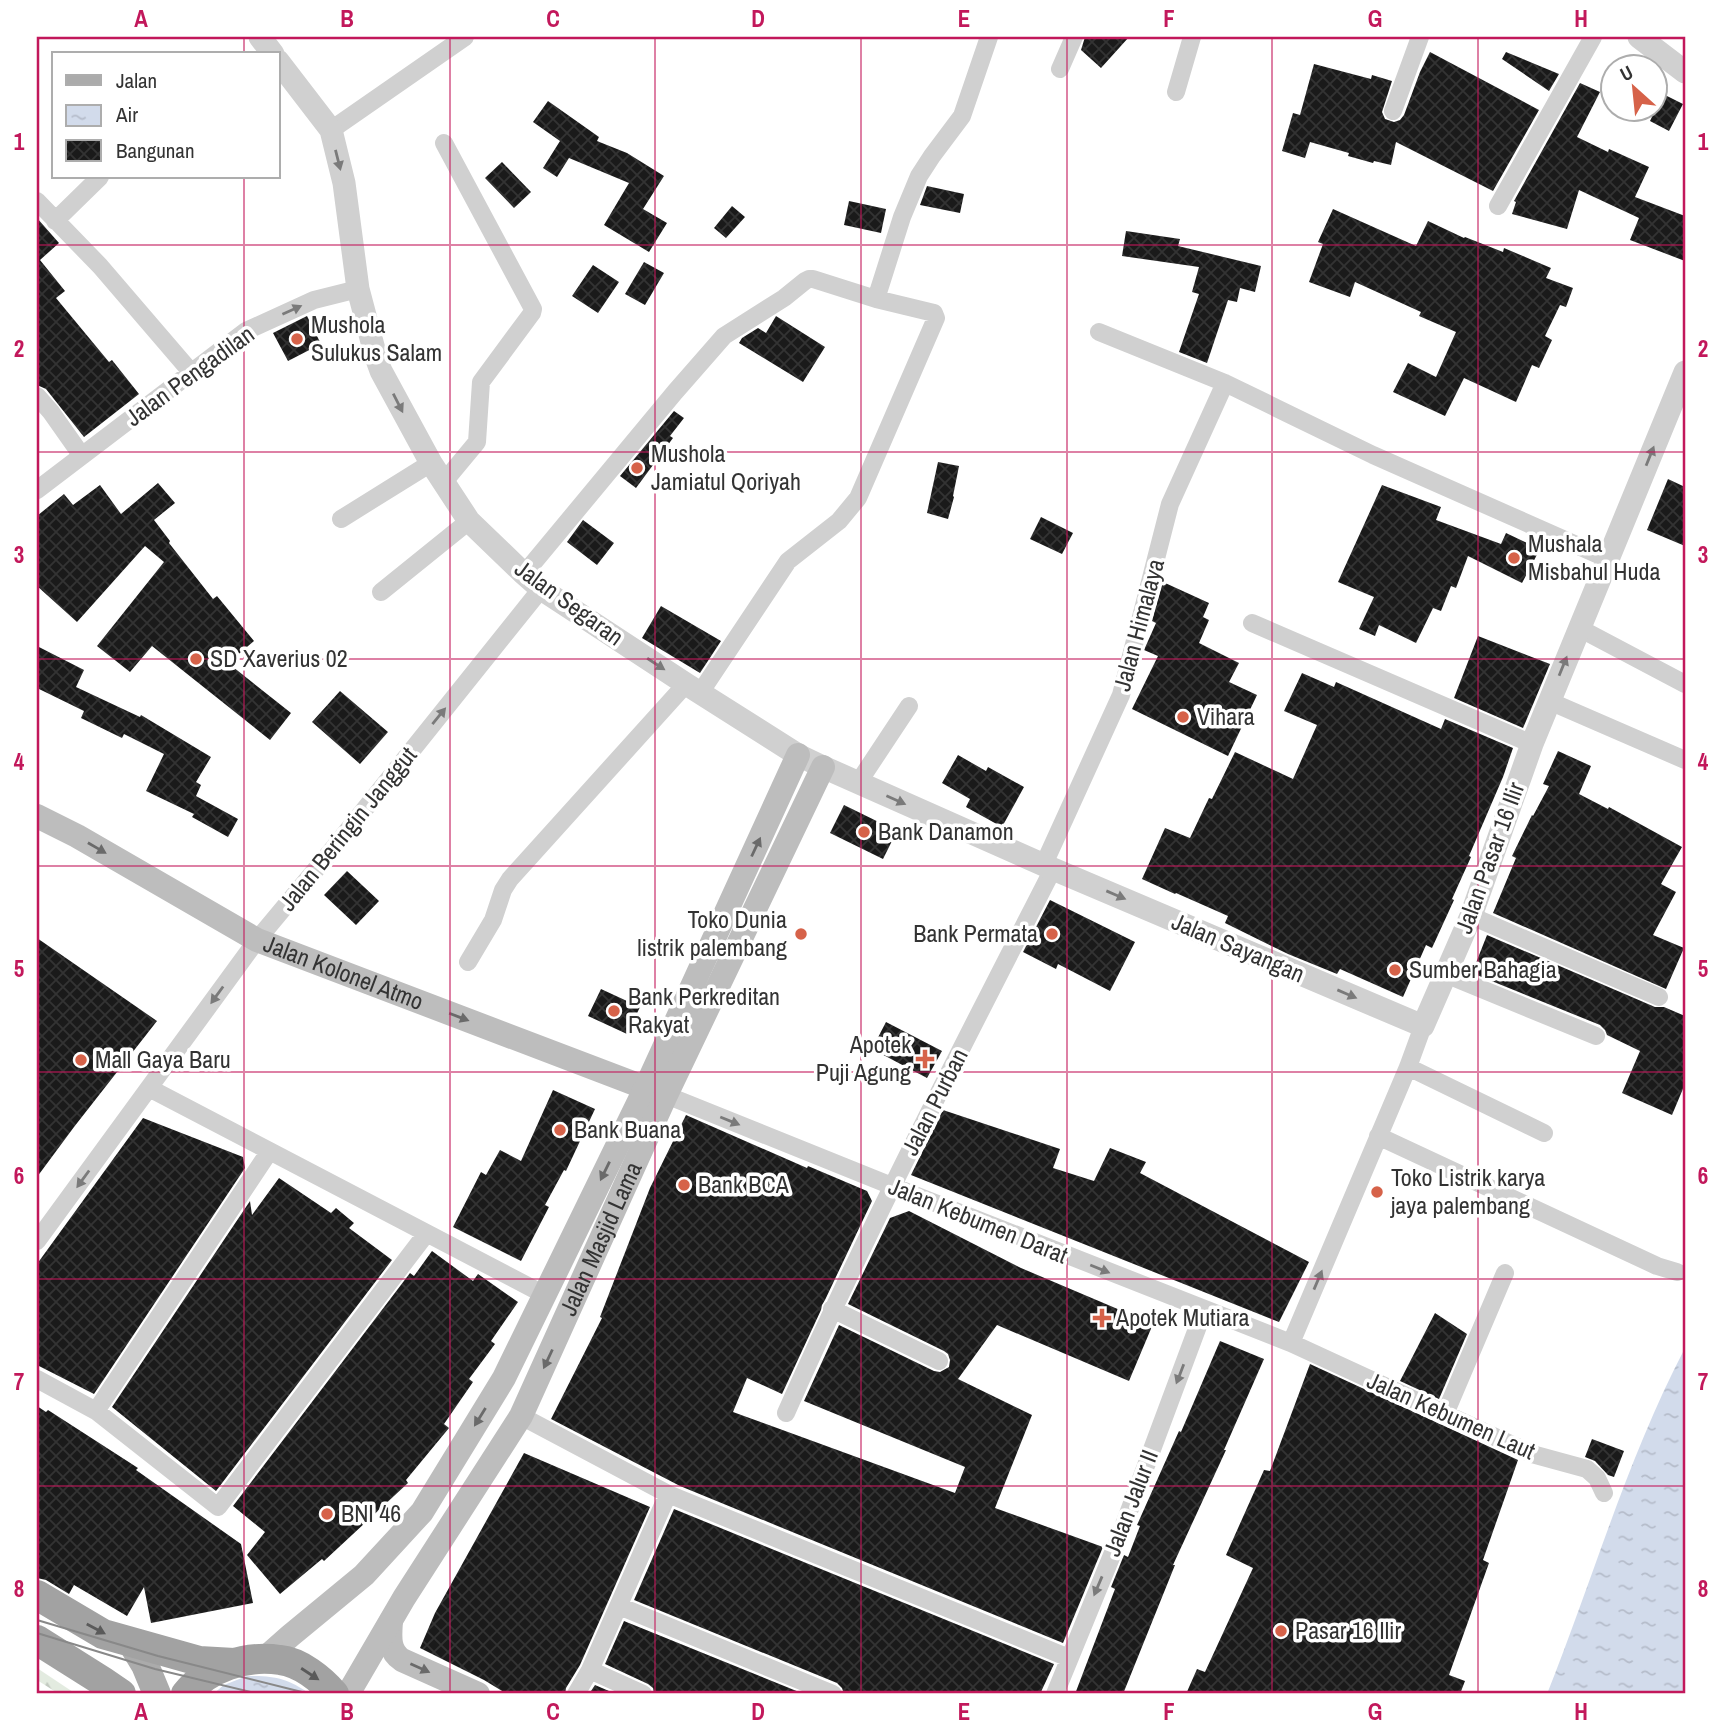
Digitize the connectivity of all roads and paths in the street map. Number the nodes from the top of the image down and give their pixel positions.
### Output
1 (260, 37) edge
2 (465, 37) edge
3 (989, 37) edge
4 (1074, 37) edge
5 (1192, 37) edge
6 (1420, 37) edge
7 (1593, 37) edge
8 (1639, 37) edge
9 (271, 52) edge
10 (280, 64) edge
11 (1060, 69) dead end
12 (1685, 72) edge
13 (1176, 92) dead end
14 (1393, 111) dead end
15 (331, 131) junction
16 (444, 143) dead end
17 (99, 178) edge
18 (37, 201) edge
19 (1498, 206) dead end
20 (55, 221) junction
21 (358, 289) junction
22 (876, 299) junction
23 (1098, 332) dead end
24 (191, 372) junction
25 (1685, 372) edge
26 (1224, 383) junction
27 (37, 396) edge
28 (82, 456) junction
29 (431, 463) junction
30 (443, 483) junction
31 (37, 491) edge
32 (341, 519) dead end
33 (469, 521) junction
34 (1608, 559) junction
35 (532, 581) junction
36 (381, 592) dead end
37 (1252, 623) dead end
38 (1579, 628) junction
39 (1685, 684) edge
40 (693, 689) junction
41 (1549, 701) junction
42 (909, 706) dead end
43 (1531, 744) junction
44 (798, 755) junction
45 (1685, 760) edge
46 (823, 767) junction
47 (858, 783) junction
48 (37, 817) edge
49 (1049, 866) junction
50 (741, 878) junction
51 (765, 890) junction
52 (1471, 916) junction
53 (257, 940) junction
54 (468, 962) dead end
55 (701, 966) junction
56 (725, 974) junction
57 (1445, 974) junction
58 (1659, 997) dead end
59 (1423, 1027) junction
60 (1596, 1036) dead end
61 (1408, 1067) junction
62 (149, 1088) junction
63 (656, 1091) junction
64 (1544, 1133) dead end
65 (1378, 1136) junction
66 (269, 1152) junction
67 (892, 1186) junction
68 (43, 1222) edge
69 (426, 1234) junction
70 (37, 1241) edge
71 (1678, 1272) dead end
72 (1505, 1273) dead end
73 (545, 1295) junction
74 (832, 1309) junction
75 (1204, 1310) junction
76 (1291, 1343) junction
77 (939, 1361) dead end
78 (37, 1379) edge
79 (96, 1411) junction
80 (786, 1413) dead end
81 (1445, 1414) junction
82 (522, 1416) junction
83 (1604, 1493) dead end
84 (668, 1494) junction
85 (391, 1546) junction
86 (423, 1570) junction
87 (37, 1595) edge
88 (619, 1606) junction
89 (391, 1620) junction
90 (37, 1640) edge
91 (131, 1642) junction
92 (1069, 1658) junction
93 (264, 1659) junction
94 (234, 1663) junction
95 (590, 1670) junction
96 (472, 1693) edge
97 (121, 1694) edge
98 (157, 1694) edge
99 (186, 1694) edge
100 (334, 1694) edge
101 (348, 1694) edge
102 (576, 1694) edge
103 (643, 1694) edge
104 (833, 1694) edge
105 (1055, 1694) edge

1 - 9 street
2 - 15 street
3 - 22 street
4 - 11 street
5 - 13 street
6 - 14 street
7 - 19 street
8 - 12 street
10 - 15 street, Jalan Segaran
15 -> 21 street, Jalan Segaran
16 - 30 street
17 - 20 street
18 - 20 street
20 - 24 street
24 -> 21 street, Jalan Pengadilan
21 -> 29 street, Jalan Segaran
22 - 35 street, Jalan Beringin Janggut
22 - 40 street
23 - 26 street
24 - 28 street, Jalan Pengadilan
34 -> 25 street, Jalan Pasar 16 Ilir
26 - 34 street
26 - 49 street, Jalan Himalaya
27 - 28 street
28 - 31 street, Jalan Pengadilan
29 - 30 street, Jalan Segaran
29 - 32 street
30 - 33 street, Jalan Segaran
33 - 35 street, Jalan Segaran
33 - 36 street
34 - 38 street, Jalan Pasar 16 Ilir
35 -> 40 street, Jalan Segaran
53 -> 35 street, Jalan Beringin Janggut
37 - 43 street
38 - 39 street
41 -> 38 street, Jalan Pasar 16 Ilir
40 - 44 street, Jalan Segaran
40 - 54 street
41 - 43 street, Jalan Pasar 16 Ilir
41 - 45 street
42 - 47 street
43 - 52 street, Jalan Pasar 16 Ilir
44 - 46 street, Jalan Segaran
50 -> 44 main road
46 - 47 street, Jalan Segaran
46 - 51 main road, Jalan Masjid Lama
47 -> 49 street, Jalan Segaran
48 -> 53 main road, Jalan Kolonel Atmo
49 -> 59 street, Jalan Sayangan
49 - 67 street, Jalan Purban
50 - 51 main road
50 - 55 main road
51 - 56 main road, Jalan Masjid Lama
52 - 57 street, Jalan Pasar 16 Ilir
52 - 58 street
53 -> 62 street, Jalan Beringin Janggut
53 -> 63 main road, Jalan Kolonel Atmo
55 - 56 main road
55 - 63 main road
56 - 63 main road, Jalan Masjid Lama
57 - 59 street, Jalan Pasar 16 Ilir
57 - 60 street
59 - 61 street, Jalan Pasar 16 Ilir
61 - 64 street
61 - 65 street, Jalan Pasar 16 Ilir
62 - 66 street
62 -> 68 street, Jalan Beringin Janggut
63 -> 67 street, Jalan Kebumen Darat
63 -> 73 main road
63 -> 82 main road, Jalan Masjid Lama
65 - 71 street
76 -> 65 street, Jalan Pasar 16 Ilir
66 - 69 street
66 - 79 street
67 - 74 street, Jalan Purban
67 -> 75 street, Jalan Kebumen Darat
68 - 70 street, Jalan Beringin Janggut
69 - 73 street
69 - 79 street
72 - 81 street
73 -> 85 main road
74 - 77 street
74 - 80 street, Jalan Purban
75 - 76 street, Jalan Kebumen Darat
75 -> 92 street, Jalan Jalur II
76 - 81 street, Jalan Kebumen Laut
78 - 79 street
81 - 83 street, Jalan Kebumen Laut
82 - 84 street
82 - 86 main road, Jalan Masjid Lama
84 - 88 street
84 - 92 street
85 - 86 main road
85 - 93 main road
86 - 89 main road, Jalan Masjid Lama
87 -> 91 highway
88 - 95 street
88 - 104 street
89 -> 96 main road
89 - 101 main road, Jalan Masjid Lama
90 - 97 highway
91 - 94 highway
91 - 98 main road
92 - 105 street, Jalan Jalur II
93 - 94 highway
93 -> 100 highway
94 - 99 highway
95 - 102 street
95 - 103 street

